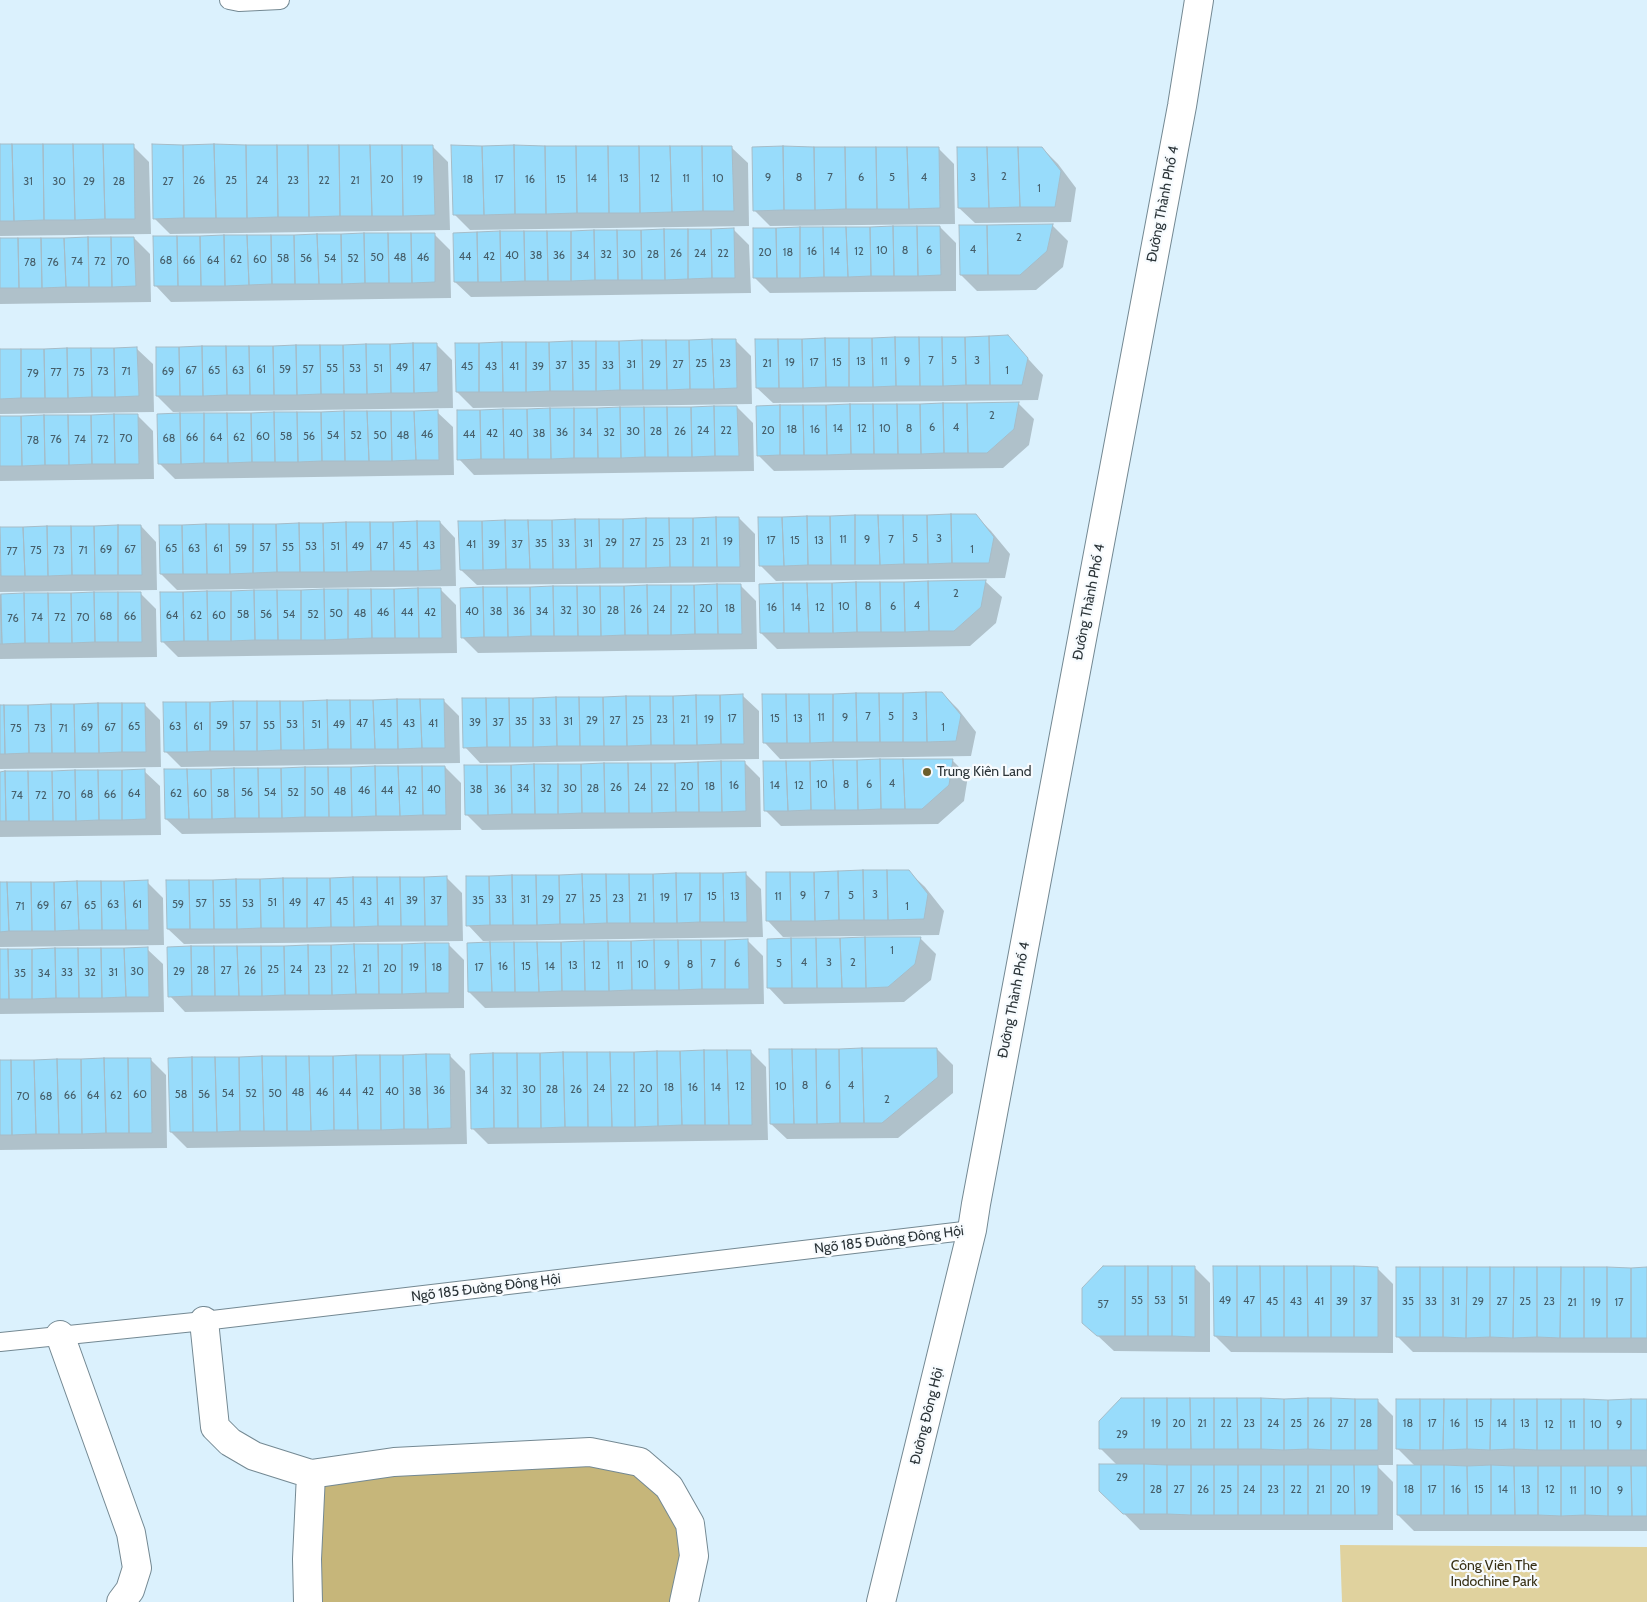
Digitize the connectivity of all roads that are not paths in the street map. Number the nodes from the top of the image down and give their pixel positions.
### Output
1 (229, 0) edge
2 (280, 0) edge
3 (1198, 0) edge
4 (974, 1217) junction
5 (204, 1321) junction
6 (60, 1336) junction
7 (0, 1342) edge
8 (311, 1474) junction
9 (121, 1602) edge
10 (308, 1602) edge
11 (684, 1602) edge
12 (882, 1602) edge

1 - 2 lane
3 - 4 street, Đường Thành Phố 4
4 - 5 lane, Ngõ 185 Đường Đông Hội
4 - 12 street, Đường Đông Hội
5 - 6 lane, Ngõ 185 Đường Đông Hội
5 - 8 street
6 - 7 lane, Ngõ 185 Đường Đông Hội
6 - 9 street
8 - 10 street
8 - 11 street

